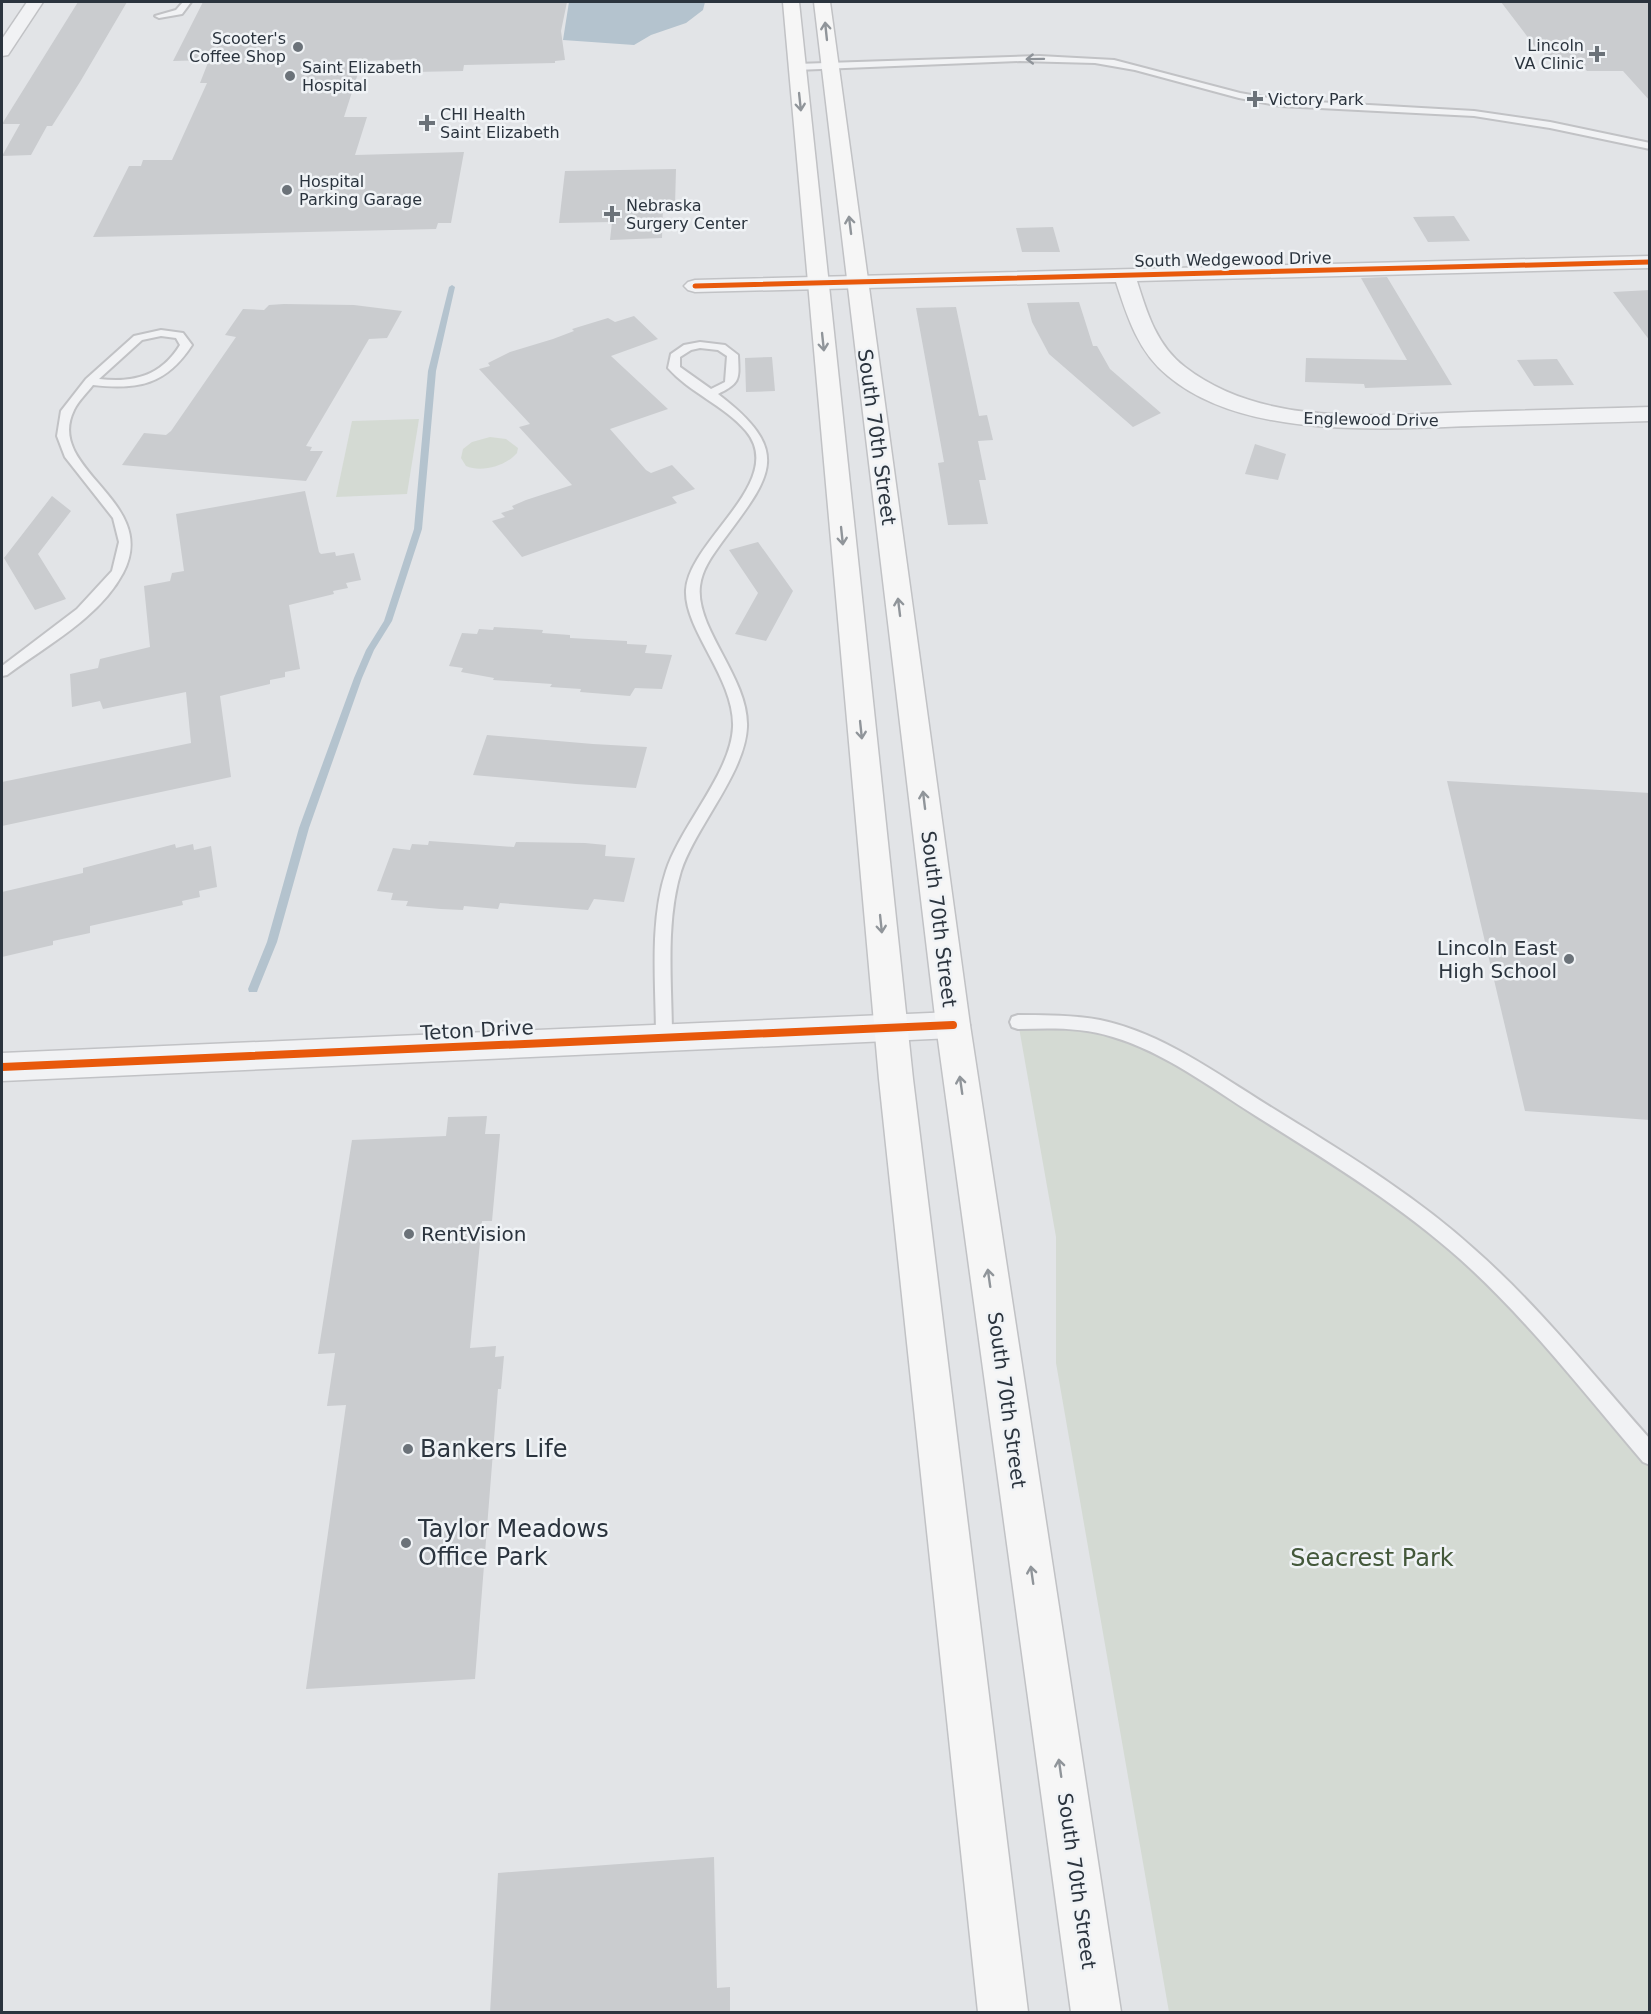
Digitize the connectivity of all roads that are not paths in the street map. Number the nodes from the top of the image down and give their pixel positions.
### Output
1 (35, 2) edge
2 (187, 2) edge
3 (791, 2) edge
4 (822, 2) edge
5 (159, 16) dead end
6 (2, 51) edge
7 (796, 67) junction
8 (830, 68) junction
9 (1650, 146) edge
10 (1650, 262) edge
11 (1124, 275) junction
12 (857, 283) junction
13 (818, 284) junction
14 (695, 286) dead end
15 (90, 381) junction
16 (710, 394) junction
17 (1650, 414) edge
18 (2, 672) edge
19 (1018, 1022) dead end
20 (953, 1025) junction
21 (891, 1029) junction
22 (664, 1038) junction
23 (2, 1068) edge
24 (1650, 1455) edge
25 (1003, 2013) edge
26 (1096, 2013) edge

1 - 6 street
2 - 5 lane
3 - 7 main road, South 70th Street
8 -> 4 main road, South 70th Street
7 - 8 lane
7 -> 13 main road, South 70th Street
8 - 9 lane
12 -> 8 main road, South 70th Street
10 - 11 street, South Wedgewood Drive
11 - 12 street, South Wedgewood Drive
11 - 17 street, Englewood Drive
12 - 13 street, South Wedgewood Drive
20 -> 12 main road, South 70th Street
13 - 14 street, South Wedgewood Drive
13 -> 21 main road, South 70th Street
15 - 15 lane
15 - 18 lane
16 - 16 lane
16 - 22 lane
19 - 24 lane
20 - 21 street, Teton Drive
26 -> 20 main road, South 70th Street
21 - 22 street, Teton Drive
21 - 25 main road, South 70th Street
22 - 23 street, Teton Drive

